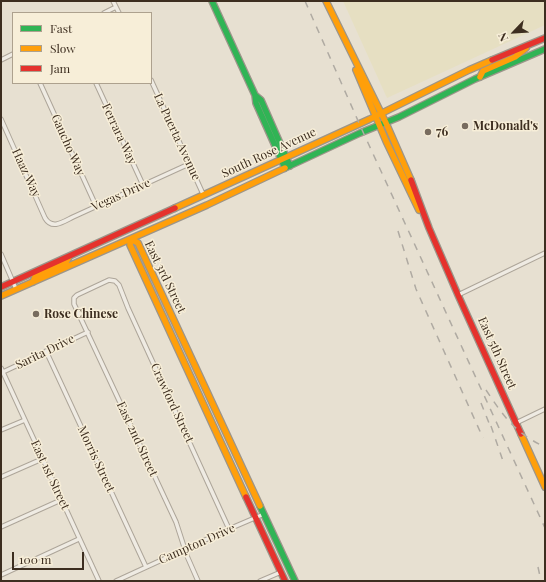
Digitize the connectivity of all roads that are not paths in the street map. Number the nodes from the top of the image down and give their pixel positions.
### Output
1 (113, 1) edge
2 (212, 1) edge
3 (326, 1) edge
4 (116, 7) junction
5 (106, 12) edge
6 (118, 12) edge
7 (343, 36) junction
8 (545, 38) edge
9 (529, 45) junction
10 (545, 48) edge
11 (12, 54) edge
12 (1, 60) edge
13 (480, 77) junction
14 (152, 82) edge
15 (40, 84) edge
16 (96, 84) edge
17 (382, 113) junction
18 (375, 116) junction
19 (1, 119) edge
20 (386, 123) junction
21 (379, 126) junction
22 (284, 158) junction
23 (189, 164) junction
24 (288, 167) junction
25 (143, 185) junction
26 (203, 194) junction
27 (96, 206) junction
28 (53, 224) joint
29 (429, 228) junction
30 (127, 230) junction
31 (131, 239) junction
32 (545, 253) edge
33 (1, 254) edge
34 (69, 257) junction
35 (113, 280) joint
36 (13, 281) junction
37 (33, 282) junction
38 (1, 287) edge
39 (16, 289) junction
40 (458, 295) junction
41 (1, 296) edge
42 (88, 332) junction
43 (46, 351) junction
44 (1, 368) edge
45 (3, 372) junction
46 (6, 380) junction
47 (1, 382) edge
48 (545, 409) edge
49 (25, 420) junction
50 (516, 422) junction
51 (1, 430) edge
52 (42, 459) junction
53 (1, 477) edge
54 (545, 487) edge
55 (61, 500) junction
56 (264, 514) junction
57 (256, 518) junction
58 (1, 527) edge
59 (229, 528) junction
60 (79, 539) junction
61 (185, 549) junction
62 (146, 567) junction
63 (281, 572) junction
64 (1, 575) edge
65 (99, 581) edge
66 (116, 581) edge
67 (198, 581) edge
68 (260, 581) edge
69 (285, 581) edge
70 (295, 581) edge

1 - 4 street
2 - 22 main road
3 - 7 main road, East 5th Street
4 - 5 street
4 - 6 street
7 - 17 main road, East 5th Street
7 - 18 main road, East 5th Street
8 - 9 main road, South Rose Avenue
9 - 13 main road
9 - 17 main road, South Rose Avenue
10 - 13 main road, South Rose Avenue
11 - 12 street
13 - 20 main road, South Rose Avenue
14 - 23 street, La Puerta Avenue
15 - 27 street, Gaucho Way
16 - 25 street, Ferrara Way
17 - 18 main road, South Rose Avenue
17 - 20 main road, East 5th Street
18 - 21 main road, East 5th Street
18 - 22 main road, South Rose Avenue
19 - 28 street, Haaz Way
20 - 21 main road, South Rose Avenue
20 - 29 main road, East 5th Street
21 - 24 main road, South Rose Avenue
21 - 29 main road, East 5th Street
22 - 24 main road
22 - 26 main road, South Rose Avenue
23 - 25 street, Vegas Drive
23 - 26 street, La Puerta Avenue
24 - 31 main road, South Rose Avenue
25 - 27 street, Vegas Drive
26 - 30 main road, South Rose Avenue
27 - 28 street, Vegas Drive
29 - 40 main road, East 5th Street
30 - 31 main road
30 - 34 main road, South Rose Avenue
31 - 37 main road, South Rose Avenue
31 - 56 main road, East 3rd Street
31 - 57 main road, East 3rd Street
32 - 40 street
33 - 36 street
34 - 36 main road, South Rose Avenue
34 - 37 main road
35 - 42 street, East 2nd Street
35 - 59 street, Crawford Street
36 - 38 main road, South Rose Avenue
36 - 39 street
37 - 39 main road, South Rose Avenue
39 - 41 main road, South Rose Avenue
40 - 50 main road, East 5th Street
42 - 43 street, Sarita Drive
42 - 61 street, East 2nd Street
43 - 45 street, Sarita Drive
43 - 62 street, Morris Street
44 - 45 street, East 1st Street
45 - 46 street, East 1st Street
46 - 47 street
46 - 49 street, East 1st Street
48 - 50 street
49 - 51 street
49 - 52 street, East 1st Street
50 - 54 main road, East 5th Street
52 - 53 street
52 - 55 street, East 1st Street
55 - 58 street
55 - 60 street, East 1st Street
56 - 57 street, Campton Drive
56 - 70 main road, East 3rd Street
57 - 59 street, Campton Drive
57 - 63 main road, East 3rd Street
59 - 61 street, Campton Drive
60 - 64 street
60 - 65 street, East 1st Street
61 - 62 street, Campton Drive
61 - 67 street, East 2nd Street
62 - 66 street, Campton Drive
63 - 68 street
63 - 69 main road, East 3rd Street

